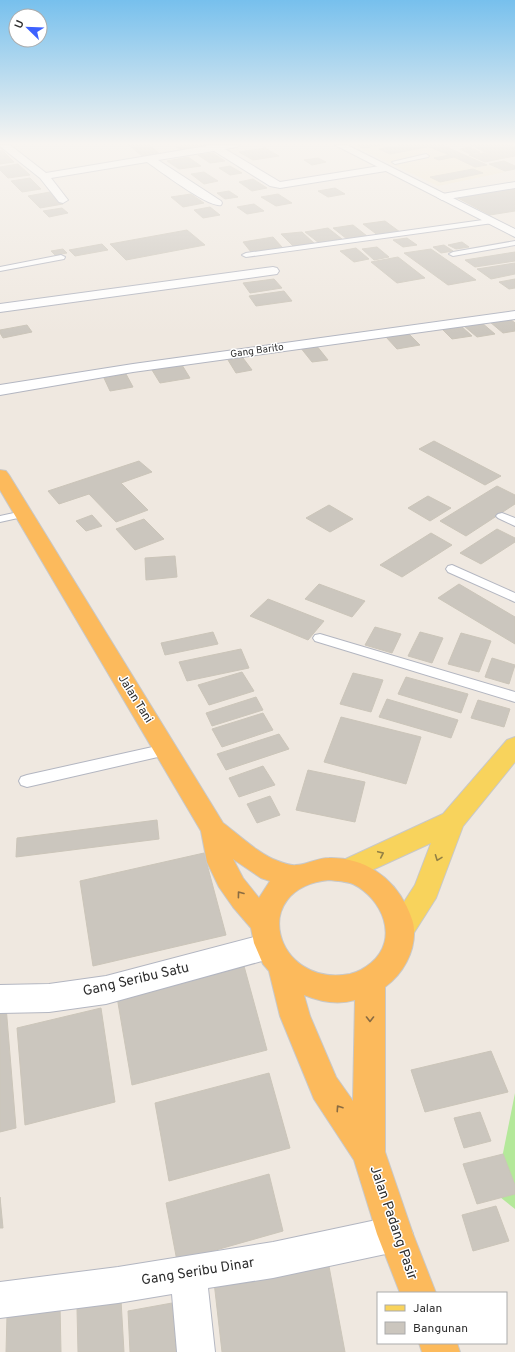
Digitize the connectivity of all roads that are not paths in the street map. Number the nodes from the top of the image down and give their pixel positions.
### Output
1 (464, 208) edge
2 (490, 221) junction
3 (515, 234) edge
4 (515, 243) edge
5 (453, 254) dead end
6 (246, 255) dead end
7 (61, 257) dead end
8 (0, 269) edge
9 (273, 271) dead end
10 (0, 308) edge
11 (515, 315) edge
12 (0, 390) edge
13 (0, 475) edge
14 (23, 514) junction
15 (502, 516) dead end
16 (0, 519) edge
17 (515, 522) edge
18 (452, 569) dead end
19 (515, 598) edge
20 (320, 638) dead end
21 (515, 697) edge
22 (515, 746) edge
23 (166, 750) junction
24 (27, 781) dead end
25 (452, 821) junction
26 (214, 830) junction
27 (346, 871) junction
28 (296, 877) junction
29 (400, 930) junction
30 (272, 946) junction
31 (370, 980) junction
32 (0, 999) edge
33 (368, 1152) junction
34 (396, 1234) junction
35 (188, 1273) junction
36 (418, 1292) edge
37 (0, 1300) edge
38 (196, 1352) edge

1 - 2 street
2 - 3 street
2 - 6 lane
4 - 5 lane
7 - 8 lane
9 - 10 street
11 - 12 street, Gang Barito
13 - 14 highway, Jalan Tani
14 - 16 lane
14 - 23 highway, Jalan Tani
15 - 17 lane
18 - 19 lane
20 - 21 lane
22 - 25 main road
23 - 24 lane
23 - 26 highway, Jalan Tani
27 -> 25 main road
25 -> 29 main road
26 - 28 highway
30 -> 26 highway, Jalan Tani
27 - 28 highway
27 - 29 highway
28 - 30 highway
29 - 31 highway
30 - 31 highway
30 - 32 street, Gang Seribu Satu
33 -> 30 highway
31 -> 33 highway
33 - 34 highway, Jalan Padang Pasir
34 - 35 street, Gang Seribu Dinar
34 - 36 highway, Jalan Padang Pasir
35 - 37 street, Gang Seribu Dinar
35 - 38 street

